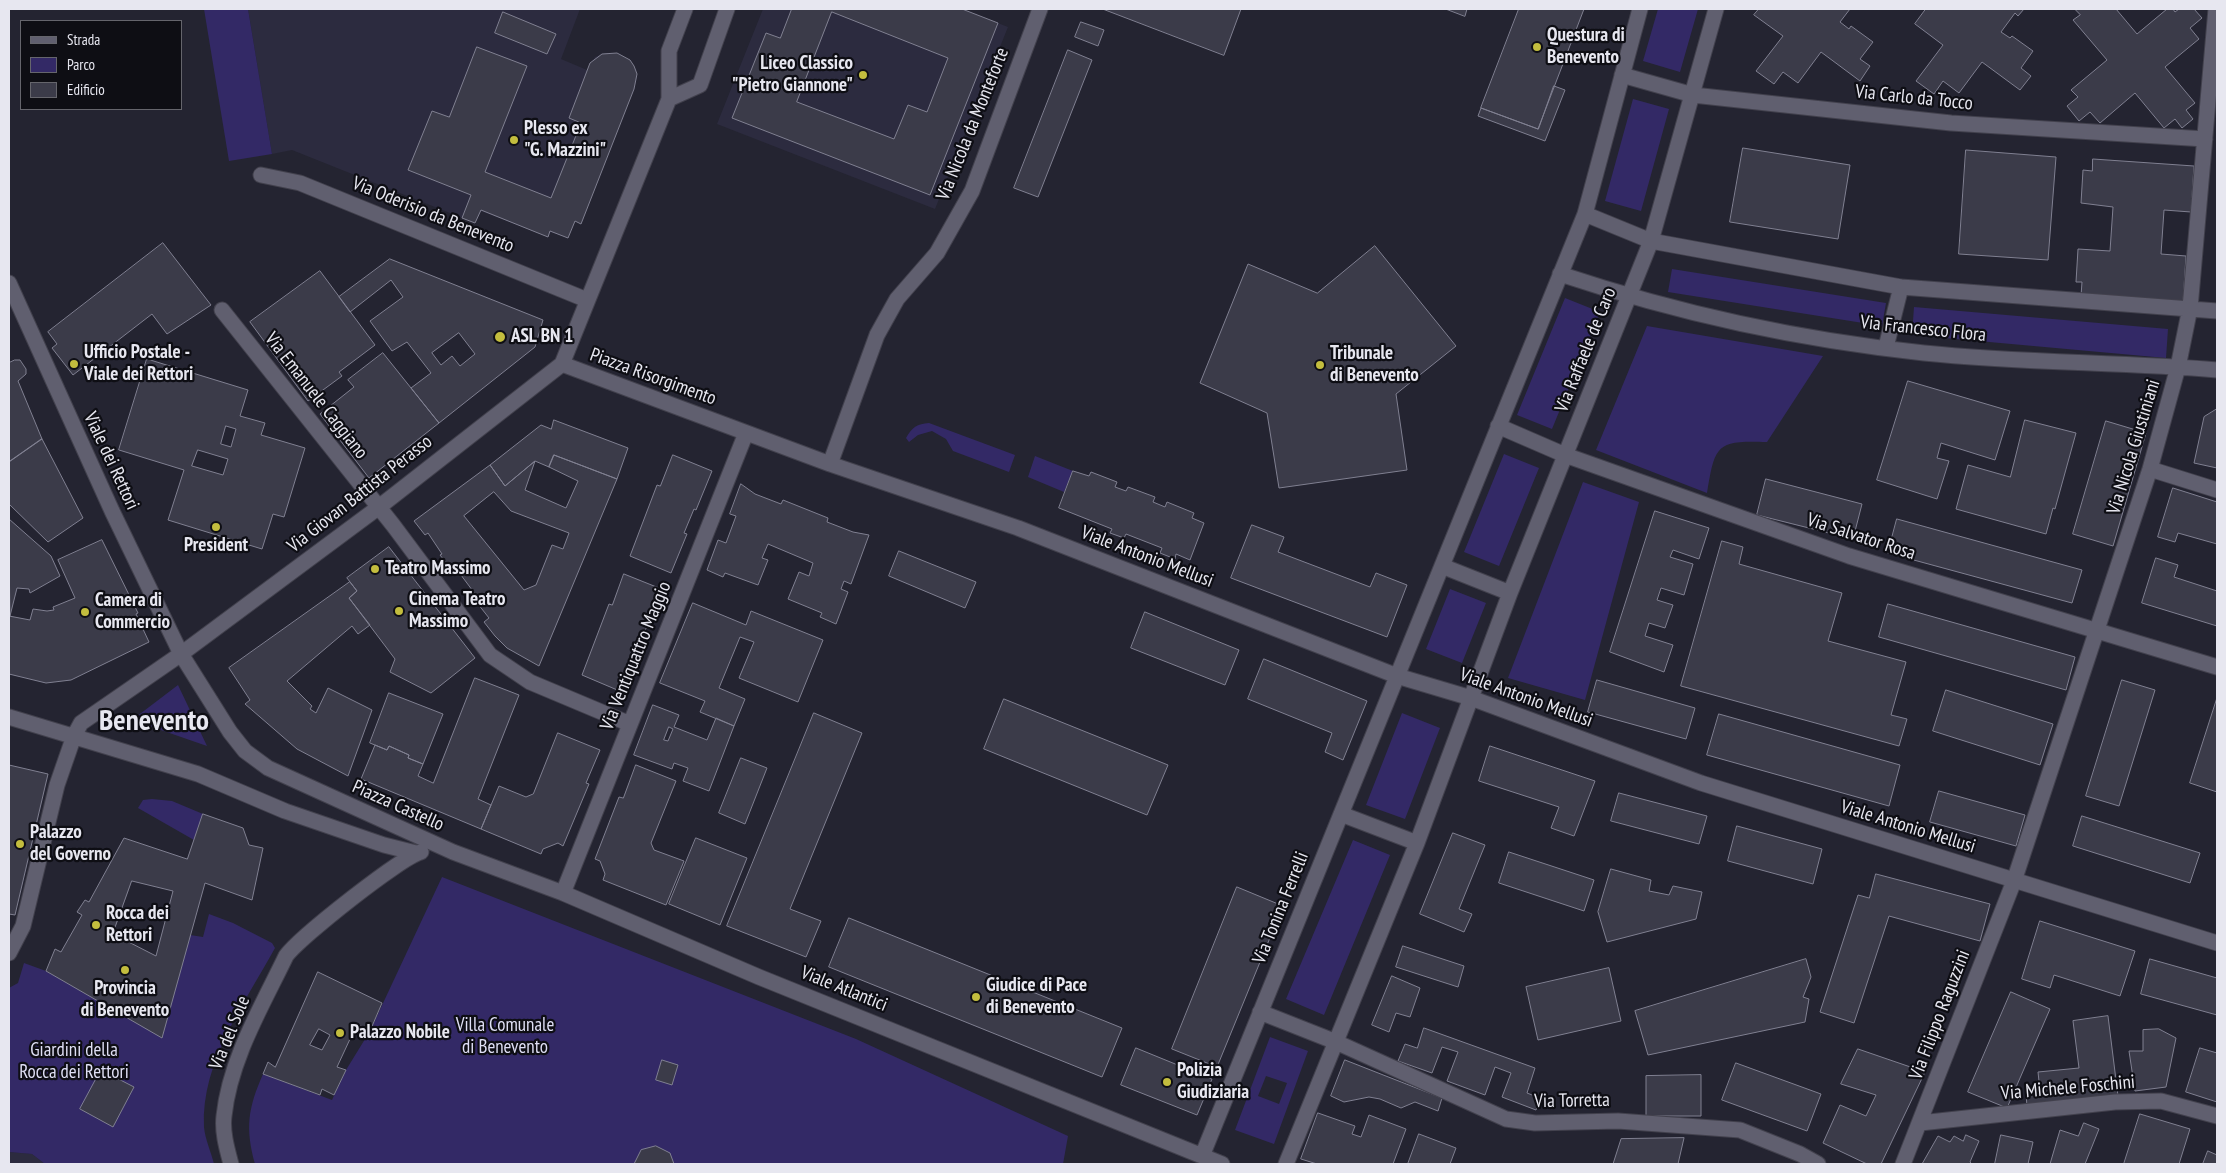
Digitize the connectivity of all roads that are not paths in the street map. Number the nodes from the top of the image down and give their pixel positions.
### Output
1 (685, 9) edge
2 (727, 9) edge
3 (1040, 9) edge
4 (1640, 9) edge
5 (1716, 9) edge
6 (2216, 9) edge
7 (1622, 75) junction
8 (1693, 94) junction
9 (669, 99) junction
10 (2205, 139) junction
11 (261, 175) dead end
12 (1585, 214) junction
13 (1651, 241) junction
14 (1560, 274) junction
15 (9, 283) edge
16 (1901, 287) junction
17 (1629, 297) junction
18 (588, 300) junction
19 (2190, 308) junction
20 (222, 310) dead end
21 (2217, 311) edge
22 (1886, 347) junction
23 (562, 364) junction
24 (2178, 367) junction
25 (2217, 370) edge
26 (1498, 426) junction
27 (746, 433) junction
28 (1565, 455) junction
29 (830, 464) junction
30 (2150, 469) junction
31 (2217, 490) edge
32 (379, 507) junction
33 (1442, 566) junction
34 (1510, 593) junction
35 (2097, 631) junction
36 (181, 654) junction
37 (2217, 667) edge
38 (1398, 676) junction
39 (1471, 698) junction
40 (9, 717) edge
41 (630, 724) junction
42 (74, 736) junction
43 (297, 783) joint
44 (1341, 814) junction
45 (1418, 843) junction
46 (451, 851) junction
47 (416, 853) junction
48 (2014, 880) junction
49 (563, 893) junction
50 (312, 930) joint
51 (2217, 943) edge
52 (9, 952) edge
53 (1260, 1012) junction
54 (1336, 1042) junction
55 (2217, 1116) edge
56 (1920, 1123) junction
57 (1202, 1156) junction
58 (232, 1164) edge
59 (1222, 1164) edge
60 (1286, 1164) edge
61 (1818, 1164) edge
62 (1903, 1164) edge

1 - 9 street, Piazza Risorgimento
2 - 9 street
3 - 29 street, Via Nicola da Monteforte
4 - 7 street
5 - 8 street, Via Raffaele de Caro
6 - 10 street, Via Nicola Giustiniani
7 - 8 street, Via Carlo da Tocco
7 - 12 street
8 - 10 street, Via Carlo da Tocco
8 - 13 street, Via Raffaele de Caro
9 - 18 street, Piazza Risorgimento
10 - 19 street, Via Nicola Giustiniani
11 - 18 street, Via Oderisio da Benevento
12 - 13 street
12 - 14 street
13 - 16 street
13 - 17 street, Via Raffaele de Caro
14 - 17 street, Via Francesco Flora
14 - 26 street
15 - 36 street, Viale dei Rettori
16 - 19 street
16 - 22 street
17 - 22 street, Via Francesco Flora
17 - 28 street, Via Raffaele de Caro
18 - 23 street, Piazza Risorgimento
19 - 21 street
19 - 24 street, Via Nicola Giustiniani
20 - 32 street, Via Emanuele Caggiano
22 - 24 street, Via Francesco Flora
23 - 27 street, Piazza Risorgimento
23 - 32 street, Via Giovan Battista Perasso
24 - 25 street, Via Francesco Flora
24 - 30 street, Via Nicola Giustiniani
26 - 28 street, Via Salvator Rosa
26 - 33 street
27 - 29 street, Piazza Risorgimento
27 - 41 street, Via Ventiquattro Maggio
28 - 34 street, Via Raffaele de Caro
28 - 35 street, Via Salvator Rosa
29 - 38 street, Viale Antonio Mellusi
30 - 31 street
30 - 35 street, Via Nicola Giustiniani
32 - 36 street, Via Giovan Battista Perasso
32 - 41 street, Via Emanuele Caggiano
33 - 34 street
33 - 38 street
34 - 39 street, Via Raffaele de Caro
35 - 37 street, Via Salvator Rosa
35 - 48 street, Via Nicola Giustiniani
36 - 42 street, Via Giovan Battista Perasso
36 - 43 street, Viale dei Rettori
38 - 39 street, Viale Antonio Mellusi
38 - 44 street, Via Tonina Ferrelli
39 - 45 street
39 - 48 street, Viale Antonio Mellusi
40 - 42 street, Piazza Castello
41 - 49 street, Via Ventiquattro Maggio
42 - 47 street, Piazza Castello
42 - 52 street
43 - 46 street, Piazza Castello
44 - 45 street
44 - 53 street, Via Tonina Ferrelli
45 - 54 street
46 - 47 street, Piazza Castello
46 - 49 street, Viale Atlantici
47 - 50 street, Piazza Castello
48 - 51 street, Viale Antonio Mellusi
48 - 56 street, Via Filippo Raguzzini
49 - 57 street, Viale Atlantici
50 - 58 street, Via del Sole
53 - 54 street, Via Torretta
53 - 57 street, Via Tonina Ferrelli
54 - 60 street
54 - 61 street, Via Torretta
55 - 56 street, Via Michele Foschini
56 - 62 street, Via Filippo Raguzzini
57 - 59 street, Viale Atlantici

